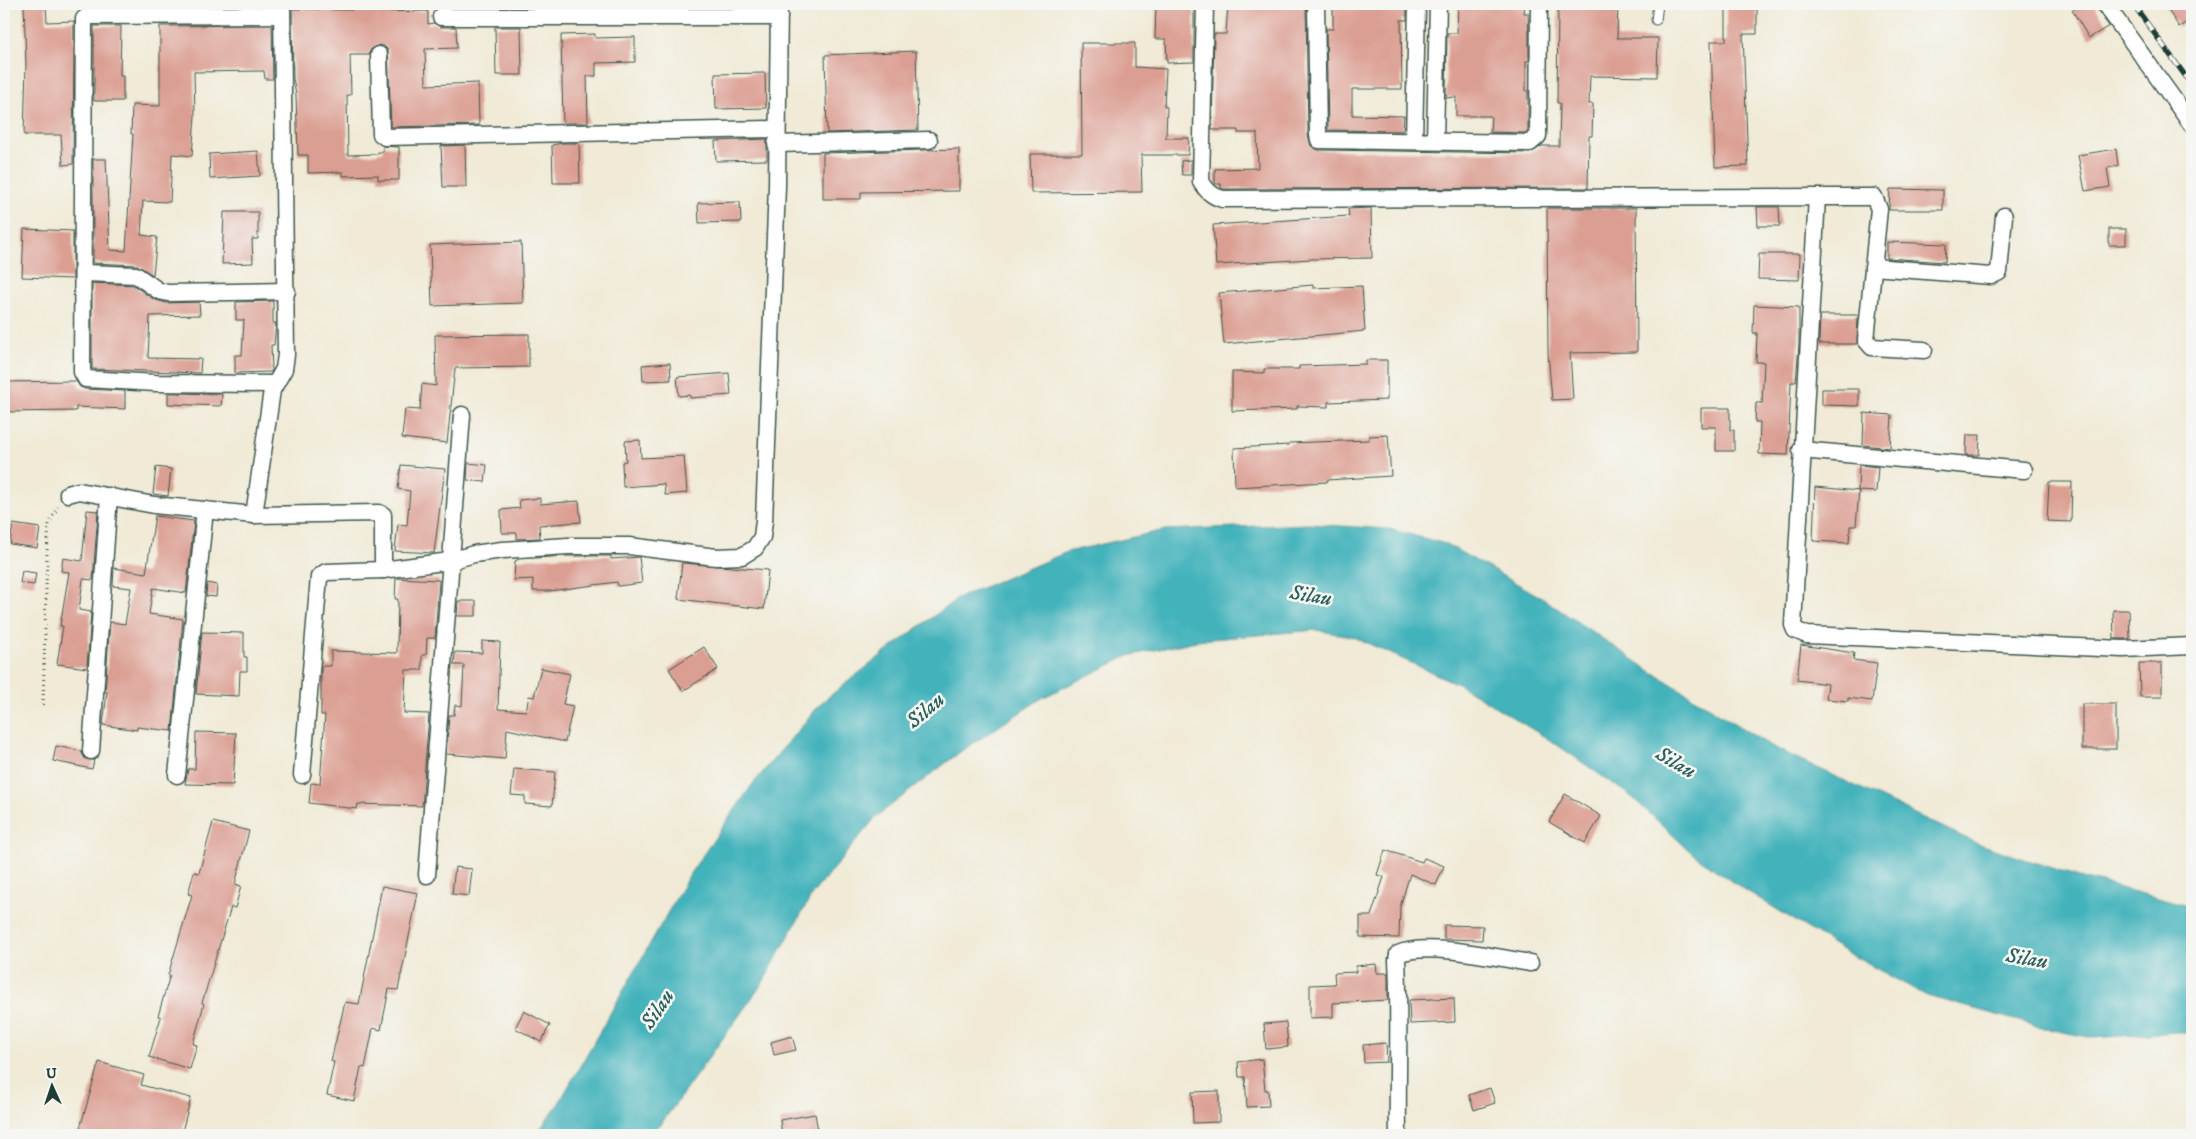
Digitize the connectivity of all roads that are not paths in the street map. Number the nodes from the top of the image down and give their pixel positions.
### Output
1 (1205, 4) edge
2 (1316, 4) edge
3 (1417, 4) edge
4 (1438, 4) edge
5 (1539, 4) edge
6 (1658, 4) edge
7 (2105, 4) edge
8 (282, 9) edge
9 (173, 10) edge
10 (779, 10) edge
11 (441, 17) dead end
12 (1656, 20) dead end
13 (379, 55) dead end
14 (2192, 126) edge
15 (776, 137) junction
16 (929, 140) dead end
17 (1414, 140) junction
18 (1435, 141) junction
19 (1816, 197) junction
20 (2004, 216) dead end
21 (1873, 267) junction
22 (84, 273) junction
23 (287, 291) junction
24 (1924, 350) dead end
25 (274, 384) junction
26 (462, 415) dead end
27 (1801, 450) junction
28 (2024, 470) dead end
29 (68, 494) road end
30 (109, 496) junction
31 (205, 510) junction
32 (254, 516) junction
33 (450, 561) junction
34 (383, 570) junction
35 (2192, 646) edge
36 (91, 751) dead end
37 (177, 775) dead end
38 (302, 775) dead end
39 (427, 875) dead end
40 (1530, 963) dead end
41 (1398, 1135) edge

1 - 19 street
2 - 17 street
3 - 17 street
4 - 18 street
5 - 18 street
6 - 12 lane
7 - 14 street
8 - 9 street
8 - 23 street
9 - 22 street
10 - 11 street
10 - 15 street
13 - 15 street
15 - 16 street
15 - 33 street
17 - 18 street
19 - 21 street
19 - 27 street
20 - 21 street
21 - 24 street
22 - 23 street
22 - 25 street
23 - 25 street
25 - 32 street
26 - 33 street
27 - 28 street
27 - 35 street
29 - 30 street
30 - 31 street
30 - 36 street
31 - 32 street
31 - 37 street
32 - 34 street
33 - 34 street
33 - 39 street
34 - 38 street
40 - 41 street

